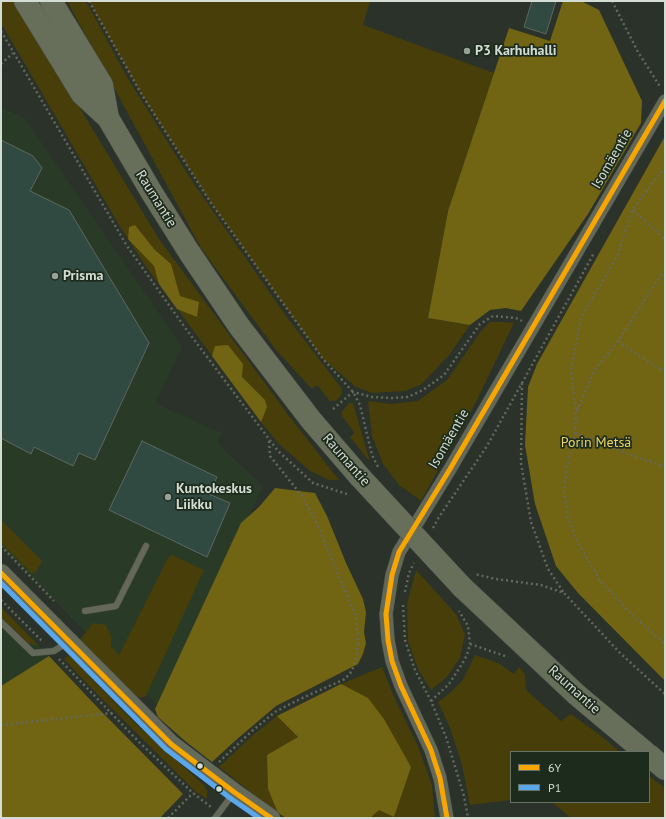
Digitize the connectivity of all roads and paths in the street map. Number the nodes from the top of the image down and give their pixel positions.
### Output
1 (25, 1) edge
2 (50, 1) edge
3 (89, 1) edge
4 (612, 1) edge
5 (1, 31) edge
6 (13, 53) junction
7 (1, 64) edge
8 (663, 95) edge
9 (108, 118) junction
10 (665, 167) edge
11 (632, 210) junction
12 (665, 239) edge
13 (597, 247) dead end
14 (665, 269) edge
15 (532, 327) junction
16 (548, 336) junction
17 (618, 341) junction
18 (665, 372) edge
19 (522, 382) junction
20 (353, 392) junction
21 (333, 409) dead end
22 (576, 411) junction
23 (575, 433) junction
24 (269, 440) junction
25 (664, 466) edge
26 (665, 470) edge
27 (363, 480) junction
28 (431, 531) dead end
29 (146, 546) dead end
30 (416, 559) dead end
31 (1, 573) edge
32 (468, 578) junction
33 (564, 594) junction
34 (1, 600) edge
35 (459, 610) dead end
36 (85, 612) dead end
37 (1, 622) edge
38 (68, 642) junction
39 (470, 644) junction
40 (665, 644) edge
41 (51, 651) junction
42 (513, 658) dead end
43 (665, 694) edge
44 (431, 701) junction
45 (112, 713) junction
46 (1, 725) edge
47 (644, 751) edge
48 (650, 756) edge
49 (217, 764) dead end
50 (665, 769) edge
51 (234, 792) junction
52 (193, 793) junction
53 (217, 816) edge
54 (168, 818) edge
55 (271, 818) edge
56 (447, 818) edge
57 (468, 818) edge

1 - 9 highway, Raumantie
2 - 9 highway, Raumantie
3 - 20 path
4 - 8 path
5 - 6 path
6 - 7 path
6 - 24 path
8 - 15 street, Isomäentie
9 - 27 highway, Raumantie
10 - 11 path
11 - 12 path
11 - 22 path
13 - 16 path
14 - 17 path
15 - 16 path
15 - 20 path
15 - 56 street, Isomäentie
16 - 19 path
17 - 18 path
17 - 22 path
19 - 28 path
19 - 33 path
20 - 21 path
20 - 27 path
22 - 23 path
23 - 25 path
23 - 40 path
24 - 27 path
24 - 49 path
25 - 26 path
27 - 32 highway, Raumantie, bridge
29 - 36 lane
30 - 44 path
31 - 38 main road
32 - 33 path
32 - 47 highway, Raumantie
33 - 43 path
34 - 41 path
35 - 39 path
37 - 41 lane
38 - 41 lane
38 - 51 main road
39 - 42 path
39 - 44 path
41 - 45 path
44 - 57 path
45 - 46 path
45 - 52 path
48 - 50 highway
51 - 53 lane
51 - 55 main road
52 - 53 path
52 - 54 path

